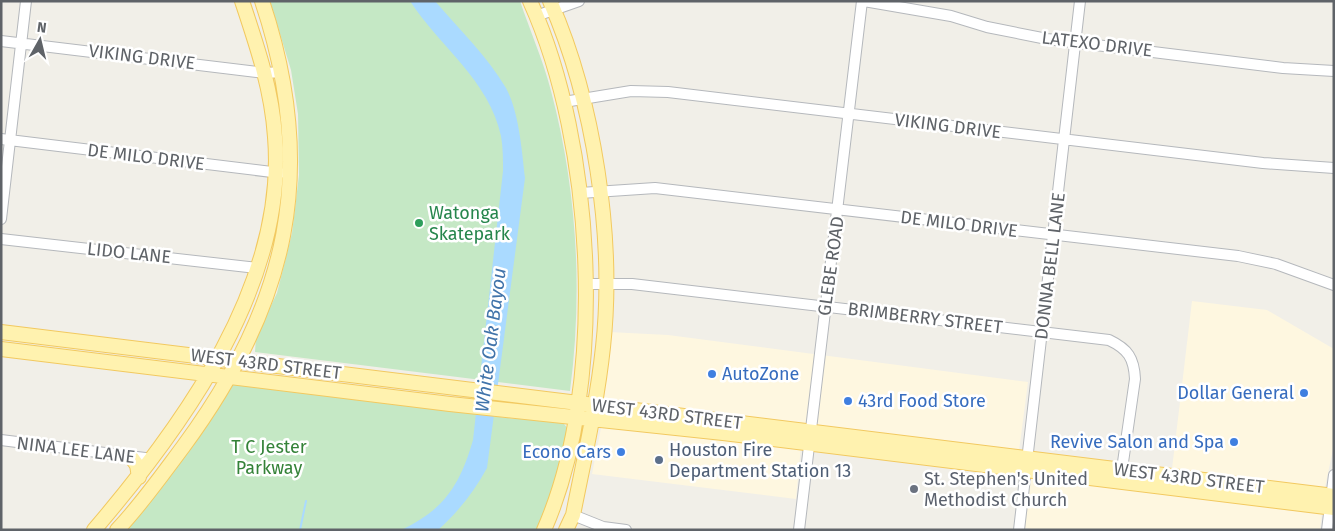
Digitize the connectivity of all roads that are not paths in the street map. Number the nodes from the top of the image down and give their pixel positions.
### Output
1 (26, 1) edge
2 (242, 1) edge
3 (262, 1) edge
4 (530, 1) edge
5 (579, 1) edge
6 (863, 1) edge
7 (1080, 1) edge
8 (552, 5) edge
9 (536, 16) junction
10 (1, 40) edge
11 (21, 42) junction
12 (1075, 42) junction
13 (1334, 71) edge
14 (282, 72) junction
15 (265, 73) junction
16 (583, 98) junction
17 (564, 102) junction
18 (850, 114) junction
19 (1064, 139) junction
20 (6, 140) edge
21 (1334, 168) edge
22 (276, 172) junction
23 (291, 174) junction
24 (600, 191) junction
25 (580, 193) junction
26 (839, 210) junction
27 (1, 219) edge
28 (1053, 236) junction
29 (1, 239) edge
30 (257, 268) junction
31 (586, 284) junction
32 (607, 285) junction
33 (1334, 285) edge
34 (826, 306) junction
35 (1, 332) edge
36 (1042, 332) junction
37 (93, 344) junction
38 (1, 349) edge
39 (217, 358) junction
40 (91, 360) junction
41 (238, 360) junction
42 (207, 374) junction
43 (229, 377) junction
44 (391, 379) junction
45 (389, 396) junction
46 (576, 410) junction
47 (594, 412) junction
48 (810, 439) junction
49 (1, 440) edge
50 (131, 457) junction
51 (150, 461) junction
52 (1026, 465) junction
53 (1334, 475) edge
54 (1121, 476) junction
55 (139, 477) junction
56 (1332, 502) edge
57 (572, 515) junction
58 (94, 530) edge
59 (116, 530) edge
60 (544, 530) edge
61 (566, 530) edge
62 (626, 530) edge
63 (799, 530) edge
64 (1018, 530) edge
65 (1327, 530) edge

1 - 11 street
2 - 15 main road
3 - 14 main road
4 - 9 main road
5 - 8 street
6 - 12 street, LATEXO DRIVE
6 - 18 street, GLEBE ROAD
7 - 12 street, DONNA BELL LANE
8 - 9 street
8 - 16 main road
9 - 17 main road
10 - 11 street, VIKING DRIVE
11 - 15 street, VIKING DRIVE
11 - 20 street
12 - 13 street, LATEXO DRIVE
12 - 19 street, DONNA BELL LANE
14 - 15 street, VIKING DRIVE
14 - 23 main road
15 - 22 main road
16 - 17 street, VIKING DRIVE
16 - 18 street, VIKING DRIVE
16 - 24 main road
17 - 25 main road
18 - 19 street, VIKING DRIVE
18 - 26 street, GLEBE ROAD
19 - 21 street, VIKING DRIVE
19 - 28 street, DONNA BELL LANE
20 - 22 street, DE MILO DRIVE
20 - 27 street
22 - 23 street, DE MILO DRIVE
22 - 30 main road
23 - 41 main road
24 - 25 street, DE MILO DRIVE
24 - 26 street, DE MILO DRIVE
24 - 32 main road
25 - 31 main road
26 - 28 street, DE MILO DRIVE
26 - 34 street, GLEBE ROAD
28 - 33 street, DE MILO DRIVE
28 - 36 street, DONNA BELL LANE
29 - 30 street, LIDO LANE
30 - 39 main road
31 - 32 street, BRIMBERRY STREET
31 - 46 main road
32 - 34 street, BRIMBERRY STREET
32 - 47 main road
34 - 36 street, BRIMBERRY STREET
34 - 48 street, GLEBE ROAD
35 - 37 main road, WEST 43RD STREET
36 - 52 street, DONNA BELL LANE
36 - 54 street, BRIMBERRY STREET
37 - 39 main road, WEST 43RD STREET
37 - 40 main road
38 - 40 main road, WEST 43RD STREET
39 - 41 main road, WEST 43RD STREET
39 - 42 main road
40 - 42 main road, WEST 43RD STREET
41 - 43 main road
41 - 44 main road, WEST 43RD STREET
42 - 43 main road, WEST 43RD STREET
42 - 51 main road
43 - 45 main road, WEST 43RD STREET
43 - 59 main road
44 - 45 main road
44 - 46 main road, WEST 43RD STREET
45 - 46 main road, WEST 43RD STREET
46 - 47 main road, WEST 43RD STREET
46 - 60 main road
47 - 48 main road, WEST 43RD STREET
47 - 57 main road
48 - 52 main road, WEST 43RD STREET
48 - 63 street, GLEBE ROAD
49 - 50 street, NINA LEE LANE
50 - 51 street, NINA LEE LANE
50 - 55 main road
51 - 55 main road
52 - 54 main road, WEST 43RD STREET
52 - 64 street, DONNA BELL LANE
53 - 56 street
54 - 56 main road, WEST 43RD STREET
55 - 58 main road
56 - 65 street
57 - 61 main road
57 - 62 street

